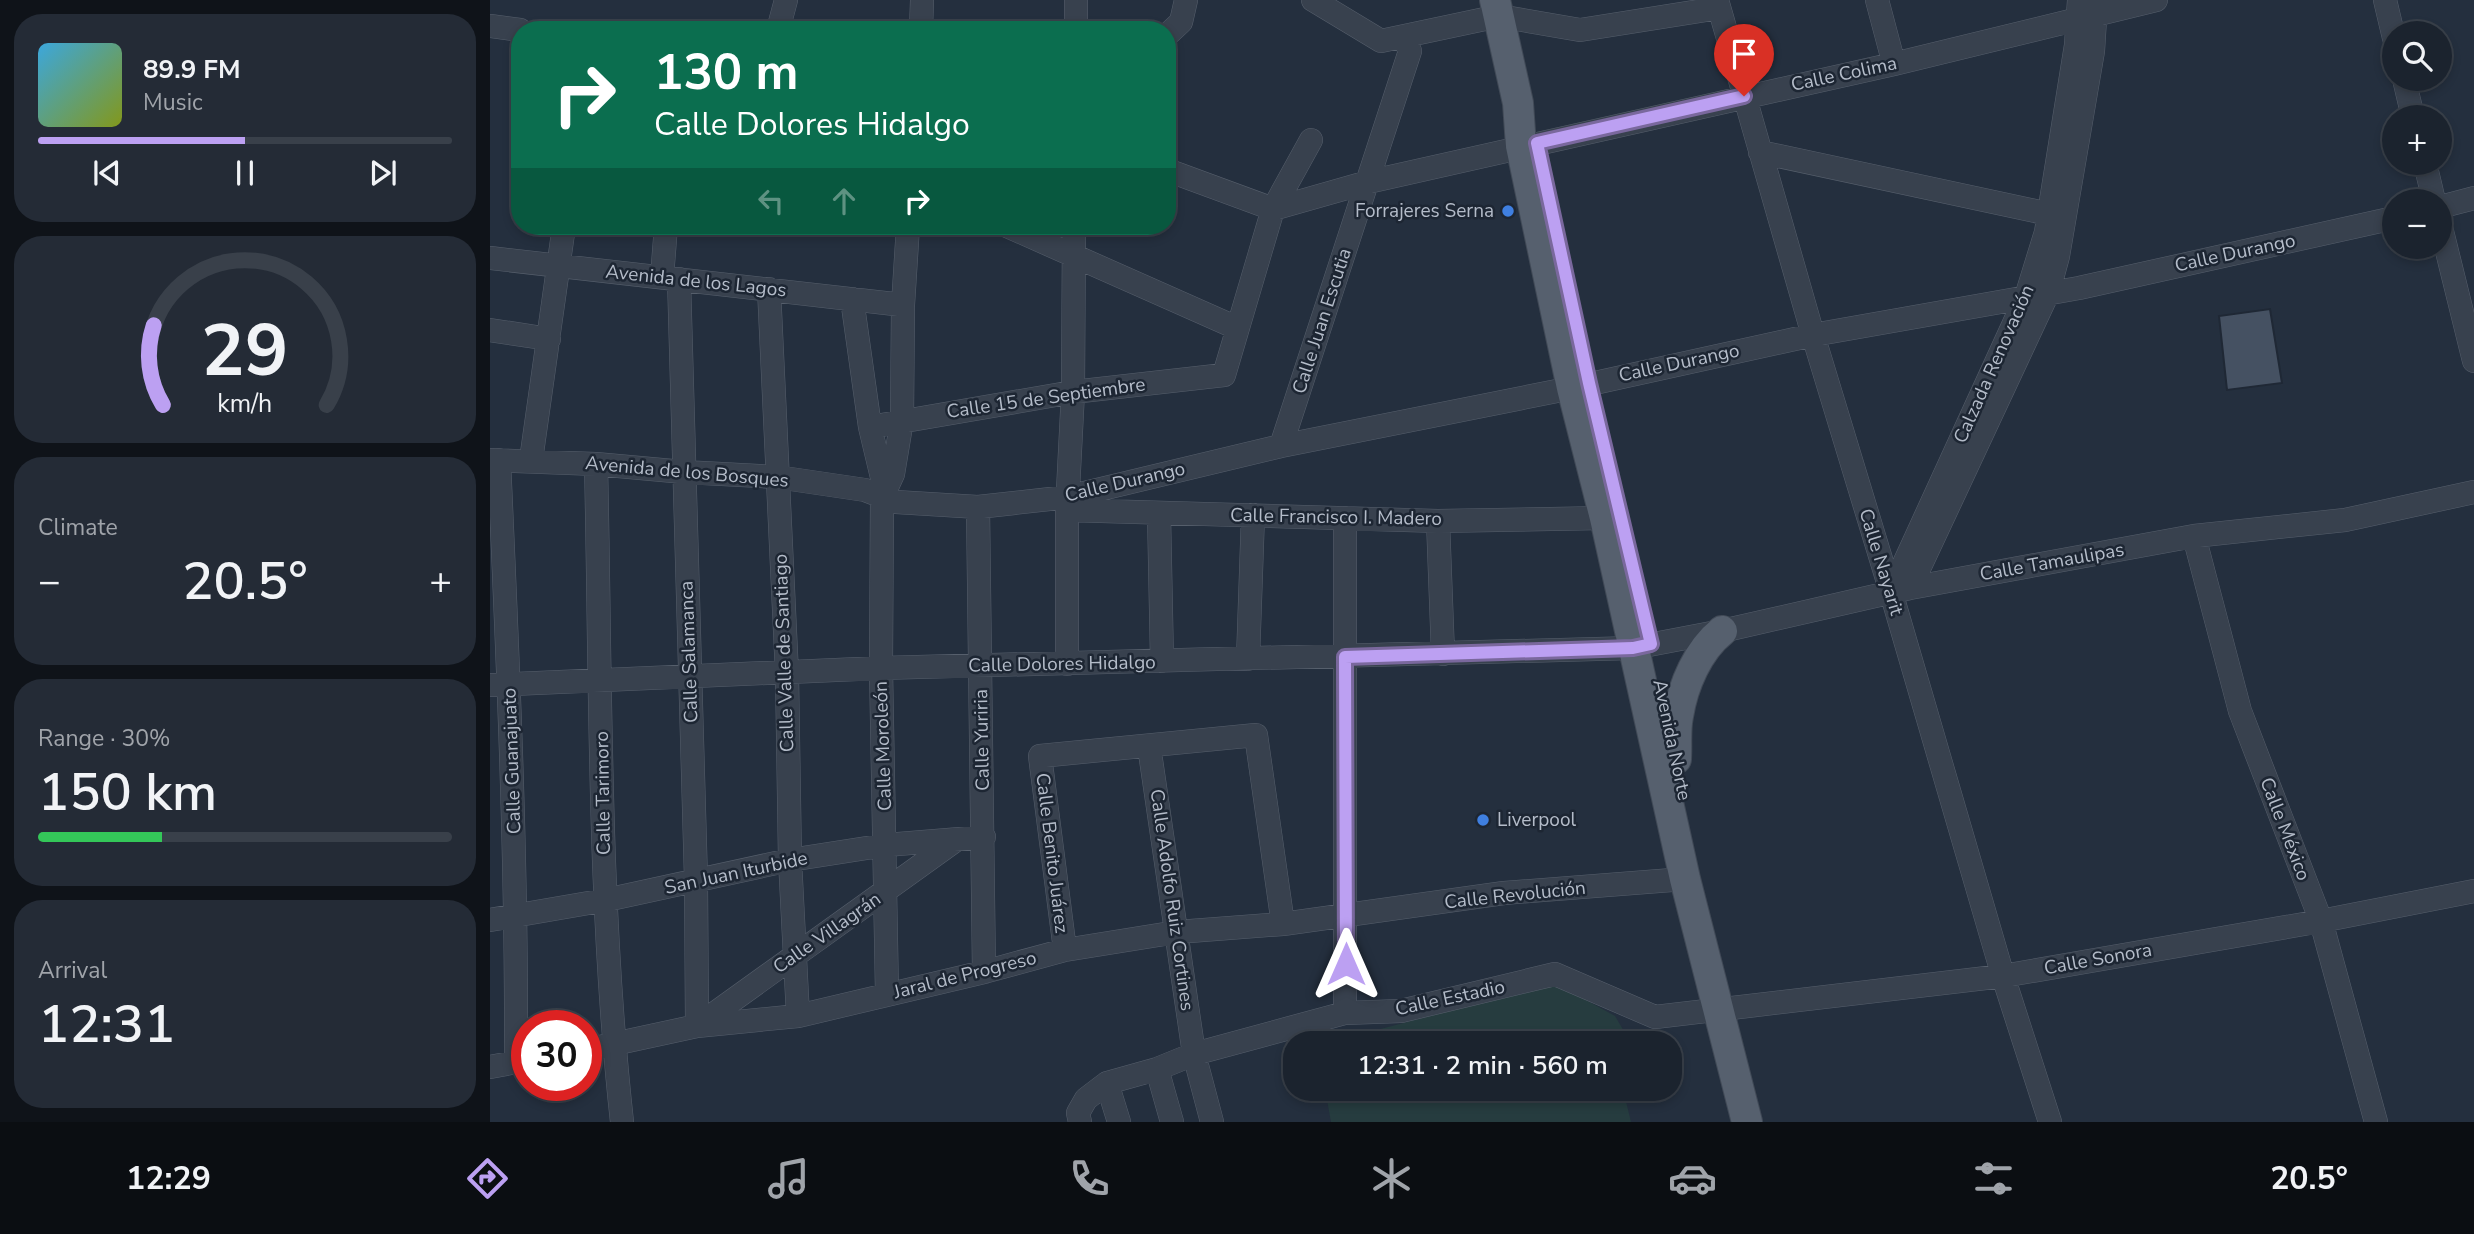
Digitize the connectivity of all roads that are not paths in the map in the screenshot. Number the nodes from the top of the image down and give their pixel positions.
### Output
1 (786, 0) edge
2 (922, 0) edge
3 (1076, 0) edge
4 (1186, 0) edge
5 (1313, 0) edge
6 (1877, 0) edge
7 (2156, 0) edge
8 (2385, 0) edge
9 (1718, 4) edge
10 (1497, 8) edge
11 (2087, 9) edge
12 (780, 21) edge
13 (921, 21) edge
14 (1076, 21) edge
15 (2390, 21) edge
16 (490, 26) edge
17 (1176, 27) edge
18 (511, 29) edge
19 (1404, 37) junction
20 (1894, 64) junction
21 (1744, 96) junction
22 (1311, 140) dead end
23 (1529, 144) junction
24 (1760, 152) junction
25 (1176, 173) edge
26 (1367, 182) junction
27 (2474, 198) edge
28 (2452, 204) edge
29 (1273, 208) junction
30 (2049, 214) junction
31 (2382, 221) edge
32 (563, 235) edge
33 (667, 235) edge
34 (907, 235) edge
35 (1028, 235) edge
36 (1074, 235) edge
37 (1073, 254) junction
38 (490, 258) edge
39 (2449, 259) edge
40 (560, 266) junction
41 (671, 278) junction
42 (769, 289) junction
43 (2037, 295) junction
44 (852, 299) junction
45 (903, 305) junction
46 (1237, 328) junction
47 (490, 330) edge
48 (1812, 335) junction
49 (549, 339) junction
50 (2474, 360) edge
51 (1580, 385) junction
52 (1073, 392) junction
53 (902, 420) junction
54 (870, 427) junction
55 (1281, 446) junction
56 (494, 460) edge
57 (531, 460) junction
58 (596, 464) junction
59 (684, 472) junction
60 (777, 477) junction
61 (2474, 492) edge
62 (884, 494) junction
63 (1068, 503) junction
64 (978, 507) junction
65 (1159, 513) junction
66 (1253, 515) junction
67 (1345, 518) junction
68 (1605, 518) junction
69 (1438, 521) junction
70 (2194, 536) junction
71 (1900, 590) junction
72 (1722, 631) junction
73 (1642, 646) junction
74 (1443, 654) junction
75 (1345, 657) junction
76 (1248, 659) junction
77 (1162, 661) junction
78 (1067, 664) junction
79 (981, 666) junction
80 (881, 668) junction
81 (787, 674) junction
82 (690, 677) junction
83 (601, 681) junction
84 (500, 684) edge
85 (1149, 746) junction
86 (1676, 759) junction
87 (984, 837) junction
88 (956, 840) junction
89 (886, 845) junction
90 (790, 860) junction
91 (696, 880) junction
92 (1685, 880) junction
93 (2474, 891) edge
94 (886, 892) junction
95 (606, 900) junction
96 (517, 915) junction
97 (1346, 915) junction
98 (490, 920) edge
99 (2321, 921) junction
100 (1283, 924) junction
101 (1177, 932) junction
102 (1065, 950) junction
103 (794, 954) junction
104 (1721, 968) junction
105 (984, 972) junction
106 (2003, 976) junction
107 (887, 994) junction
108 (1724, 1009) junction
109 (520, 1010) edge
110 (1345, 1013) junction
111 (798, 1016) junction
112 (697, 1026) junction
113 (614, 1045) junction
114 (602, 1047) edge
115 (1194, 1054) junction
116 (511, 1063) edge
117 (490, 1067) edge
118 (1157, 1069) junction
119 (1107, 1083) junction
120 (1073, 1119) edge
121 (622, 1122) edge
122 (1119, 1122) edge
123 (1172, 1122) edge
124 (1212, 1122) edge
125 (1747, 1122) edge
126 (2050, 1122) edge
127 (2376, 1122) edge

1 - 12 street
2 - 13 street
3 - 14 street
4 - 17 street
5 - 19 street
6 - 20 street
7 - 11 street, Calle Colima
8 - 15 street
9 - 10 street
9 - 21 street, Calle Nayarit
10 - 19 street
10 - 23 main road
11 - 20 street, Calle Colima
11 - 30 street, Calzada Renovación
11 - 43 street, Calzada Renovación
16 - 18 street
19 - 26 street, Calle Juan Escutia
20 - 21 street, Calle Colima
21 - 23 street, Calle Colima
21 - 24 street, Calle Nayarit
22 - 29 street
23 - 26 street, Calle Colima
23 - 51 main road
24 - 30 street
24 - 48 street, Calle Nayarit
25 - 29 street
26 - 29 street, Calle Colima
26 - 55 street, Calle Juan Escutia
27 - 28 street
29 - 46 street
30 - 43 street, Calzada Renovación
31 - 43 street, Calle Durango
32 - 40 street
33 - 41 street, Calle Salamanca
34 - 45 street
35 - 37 street
36 - 37 street
37 - 46 street
37 - 52 street
38 - 40 street, Avenida de los Lagos
39 - 50 street
40 - 41 street, Avenida de los Lagos
40 - 49 street
41 - 42 street, Avenida de los Lagos
41 - 59 street, Calle Salamanca
42 - 44 street, Avenida de los Lagos
42 - 60 street, Calle Valle de Santiago
43 - 48 street, Calle Durango
43 - 71 street, Calzada Renovación
44 - 45 street, Avenida de los Lagos
44 - 54 street
45 - 53 street
46 - 52 street, Calle 15 de Septiembre
47 - 49 street
48 - 51 street, Calle Durango
48 - 71 street, Calle Nayarit
49 - 57 street
51 - 55 street, Calle Durango
51 - 68 main road, Avenida Norte
51 - 73 main road, Avenida Norte
52 - 53 street, Calle 15 de Septiembre
52 - 63 street
53 - 54 street, Calle 15 de Septiembre
53 - 62 street
54 - 62 street
55 - 63 street, Calle Durango
56 - 57 street, Avenida de los Bosques
56 - 84 street, Calle Guanajuato
57 - 58 street, Avenida de los Bosques
58 - 59 street, Avenida de los Bosques
58 - 83 street, Calle Tarimoro
59 - 60 street, Avenida de los Bosques
59 - 82 street, Calle Salamanca
60 - 62 street, Avenida de los Bosques
60 - 81 street, Calle Valle de Santiago
61 - 70 street, Calle Tamaulipas
62 - 64 street, Calle Durango
62 - 80 street, Calle Moroleón
63 - 64 street, Calle Durango
63 - 65 street, Calle Francisco I. Madero
63 - 78 street
64 - 79 street, Calle Yuriria
65 - 66 street, Calle Francisco I. Madero
65 - 77 street
66 - 67 street, Calle Francisco I. Madero
66 - 76 street
67 - 69 street, Calle Francisco I. Madero
67 - 75 street
68 - 69 street, Calle Francisco I. Madero
68 - 73 main road, Avenida Norte
69 - 74 street
70 - 71 street, Calle Tamaulipas
70 - 99 street, Calle México
71 - 72 street, Calle Tamaulipas
71 - 106 street, Calle Nayarit
72 - 73 street, Calle Tamaulipas
72 - 86 main road
73 - 74 street, Calle Dolores Hidalgo
73 - 86 main road, Avenida Norte
73 - 92 main road, Avenida Norte
74 - 75 street, Calle Dolores Hidalgo
75 - 76 street, Calle Dolores Hidalgo
75 - 97 street
76 - 77 street, Calle Dolores Hidalgo
77 - 78 street, Calle Dolores Hidalgo
78 - 79 street, Calle Dolores Hidalgo
79 - 80 street, Calle Dolores Hidalgo
79 - 87 street, Calle Yuriria
80 - 81 street, Calle Dolores Hidalgo
80 - 89 street, Calle Moroleón
81 - 82 street, Calle Dolores Hidalgo
81 - 90 street, Calle Valle de Santiago
82 - 83 street, Calle Dolores Hidalgo
82 - 91 street, Calle Salamanca
83 - 84 street, Calle Dolores Hidalgo
83 - 95 street, Calle Tarimoro
84 - 96 street, Calle Guanajuato
85 - 100 street
85 - 101 street, Calle Adolfo Ruiz Cortines
85 - 102 street, Calle Benito Juárez
86 - 104 main road, Avenida Norte
87 - 88 street, San Juan Iturbide
87 - 105 street, Calle Yuriria
88 - 89 street, San Juan Iturbide
88 - 94 street, Calle Villagrán
89 - 90 street, San Juan Iturbide
89 - 94 street, Calle Moroleón
90 - 91 street, San Juan Iturbide
90 - 103 street, Calle Valle de Santiago
91 - 95 street, San Juan Iturbide
91 - 112 street, Calle Salamanca
92 - 97 street, Calle Revolución
92 - 104 main road
92 - 108 main road, Avenida Norte
93 - 99 street, Calle Sonora
94 - 103 street, Calle Villagrán
94 - 107 street, Calle Moroleón
95 - 96 street, San Juan Iturbide
95 - 113 street, Calle Tarimoro
96 - 98 street, San Juan Iturbide
96 - 109 street, Calle Guanajuato
97 - 100 street, Jaral de Progreso
97 - 110 street
99 - 106 street, Calle Sonora
99 - 127 street, Calle México
100 - 101 street, Jaral de Progreso
101 - 102 street, Jaral de Progreso
101 - 115 street, Calle Adolfo Ruiz Cortines
102 - 105 street, Jaral de Progreso
103 - 111 street, Calle Valle de Santiago
103 - 112 street, Calle Villagrán
104 - 108 main road, Avenida Norte
105 - 107 street, Jaral de Progreso
106 - 108 street, Calle Sonora
106 - 126 street, Calle Nayarit
107 - 111 street, Jaral de Progreso
108 - 110 street, Calle Estadio
108 - 125 main road, Avenida Norte
110 - 115 street, Calle Estadio
111 - 112 street, Jaral de Progreso
112 - 113 street, Jaral de Progreso
113 - 114 street, Jaral de Progreso
113 - 121 street, Calle Tarimoro
115 - 118 street, Calle Estadio
115 - 124 street, Calle Adolfo Ruiz Cortines
116 - 117 street
118 - 119 street, Calle Estadio
118 - 123 street
119 - 120 street, Calle Estadio
119 - 122 street

